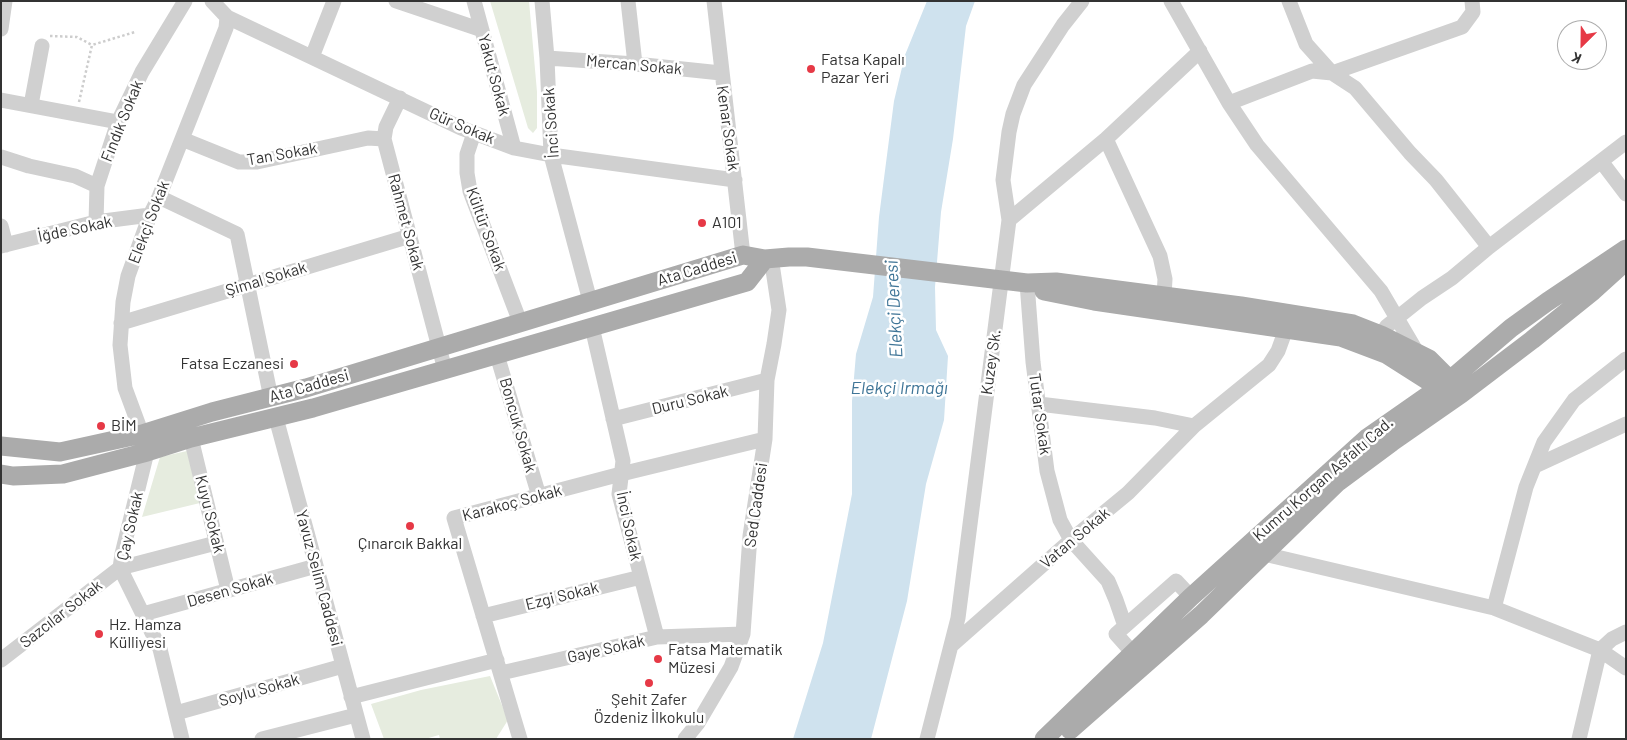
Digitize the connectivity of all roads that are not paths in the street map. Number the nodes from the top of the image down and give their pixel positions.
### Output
1 (6, 1) edge
2 (185, 1) edge
3 (212, 1) edge
4 (334, 1) edge
5 (396, 1) edge
6 (474, 1) edge
7 (542, 1) edge
8 (628, 1) edge
9 (714, 1) edge
10 (1082, 1) edge
11 (1171, 1) edge
12 (1289, 1) edge
13 (1472, 1) edge
14 (227, 17) junction
15 (1, 29) edge
16 (482, 30) junction
17 (45, 41) road end
18 (1200, 51) junction
19 (312, 56) junction
20 (547, 58) junction
21 (635, 64) junction
22 (721, 73) junction
23 (1332, 73) junction
24 (400, 98) junction
25 (1, 100) edge
26 (1229, 103) junction
27 (32, 105) junction
28 (118, 122) junction
29 (474, 133) junction
30 (1106, 139) junction
31 (182, 140) junction
32 (384, 140) junction
33 (1626, 142) edge
34 (514, 148) junction
35 (551, 155) junction
36 (1, 157) edge
37 (1601, 161) junction
38 (735, 180) junction
39 (97, 186) junction
40 (1626, 194) edge
41 (159, 197) junction
42 (150, 215) junction
43 (1009, 220) junction
44 (96, 222) junction
45 (1, 226) edge
46 (410, 236) junction
47 (4, 245) edge
48 (1489, 247) junction
49 (1626, 249) edge
50 (743, 254) junction
51 (768, 258) junction
52 (1626, 261) edge
53 (995, 278) junction
54 (1027, 283) junction
55 (247, 285) junction
56 (1094, 294) junction
57 (590, 301) junction
58 (1164, 304) junction
59 (1236, 314) junction
60 (1398, 318) junction
61 (520, 322) junction
62 (121, 323) junction
63 (592, 327) junction
64 (1286, 329) junction
65 (1376, 342) junction
66 (438, 347) junction
67 (1418, 354) junction
68 (497, 355) junction
69 (1626, 359) edge
70 (445, 370) junction
71 (766, 380) junction
72 (1450, 391) junction
73 (271, 398) junction
74 (1039, 404) junction
75 (276, 418) junction
76 (613, 419) junction
77 (1626, 424) edge
78 (1194, 426) junction
79 (142, 434) junction
80 (191, 438) junction
81 (765, 439) junction
82 (1, 446) edge
83 (147, 452) junction
84 (1535, 466) junction
85 (1, 474) edge
86 (621, 474) junction
87 (539, 496) junction
88 (1071, 540) junction
89 (216, 543) junction
90 (1264, 554) junction
91 (316, 566) junction
92 (120, 568) junction
93 (641, 577) junction
94 (228, 590) junction
95 (1191, 597) junction
96 (1494, 608) junction
97 (144, 614) junction
98 (483, 616) junction
99 (1125, 626) junction
100 (1626, 632) edge
101 (742, 634) junction
102 (657, 637) junction
103 (952, 645) junction
104 (1600, 650) junction
105 (1132, 652) junction
106 (1, 660) edge
107 (343, 666) junction
108 (499, 667) junction
109 (1626, 668) edge
110 (351, 697) junction
111 (176, 714) junction
112 (356, 715) junction
113 (182, 739) edge
114 (262, 739) edge
115 (363, 739) edge
116 (520, 739) edge
117 (685, 739) edge
118 (927, 739) edge
119 (1044, 739) edge
120 (1059, 739) edge
121 (1579, 739) edge

1 - 15 street
2 - 28 street, Fındık Sokak
3 - 14 street, Gür Sokak
4 - 19 street
5 - 16 street
6 - 16 street, Yakut Sokak
7 - 20 street, İnci Sokak
8 - 21 street
9 - 22 street, Kenar Sokak
10 - 43 street, Kuzey Sk.
11 - 18 street
12 - 23 street
13 - 23 street
14 - 19 street, Gür Sokak
14 - 31 street, Elekçi Sokak
16 - 34 street, Yakut Sokak
17 - 27 street
18 - 26 street
18 - 30 street
19 - 24 street, Gür Sokak
20 - 21 street, Mercan Sokak
20 - 35 street, İnci Sokak
21 - 22 street, Mercan Sokak
22 - 38 street, Kenar Sokak
23 - 26 street
23 - 48 street
24 - 29 street, Gür Sokak
24 - 32 street
25 - 27 street
26 - 60 street
27 - 28 street
28 - 39 street, Fındık Sokak
29 - 34 street, Gür Sokak
29 - 61 street, Kültür Sokak
30 - 43 street
30 - 58 street
31 - 32 street, Tan Sokak
31 - 41 street, Elekçi Sokak
32 - 46 street, Rahmet Sokak
33 - 37 street
34 - 35 street, Gür Sokak
35 - 38 street, Gür Sokak
35 - 57 street, İnci Sokak
36 - 39 street
37 - 40 street
37 - 48 street
38 - 50 street, Kenar Sokak
39 - 44 street, Fındık Sokak
41 - 42 street, Elekçi Sokak
41 - 55 street
42 - 44 street, İğde Sokak
42 - 62 street, Elekçi Sokak
43 - 53 street, Kuzey Sk.
44 - 47 street, İğde Sokak
45 - 47 street
46 - 55 street, Şimal Sokak
46 - 66 street, Rahmet Sokak
48 - 60 street
49 - 72 main road, Kumru Korgan Asfaltı Cad.
50 - 51 main road, Ata Caddesi
50 - 57 main road, Ata Caddesi
51 - 53 main road
51 - 63 main road, Ata Caddesi
51 - 71 street, Sed Caddesi
52 - 72 main road
53 - 54 main road
53 - 103 street, Kuzey Sk.
54 - 56 main road
54 - 56 main road
54 - 74 street, Tutar Sokak
55 - 62 street, Şimal Sokak
55 - 73 street
56 - 58 main road
57 - 61 main road, Ata Caddesi
58 - 59 main road
59 - 64 main road
59 - 65 main road
60 - 65 street
60 - 67 street
61 - 66 main road, Ata Caddesi
62 - 79 street, Elekçi Sokak
63 - 68 main road, Ata Caddesi
63 - 76 street, İnci Sokak
64 - 65 main road
64 - 78 street, Vatan Sokak
65 - 67 main road
65 - 72 main road
66 - 70 street, Rahmet Sokak
66 - 73 main road, Ata Caddesi
67 - 72 main road
68 - 70 main road, Ata Caddesi
68 - 87 street, Boncuk Sokak
69 - 84 street
70 - 75 main road, Ata Caddesi
71 - 76 street, Duru Sokak
71 - 81 street, Sed Caddesi
72 - 90 main road
72 - 95 main road, Kumru Korgan Asfaltı Cad.
73 - 75 main road
73 - 79 main road, Ata Caddesi
74 - 78 street
74 - 88 street, Tutar Sokak
75 - 80 main road, Ata Caddesi
75 - 91 street, Yavuz Selim Caddesi
76 - 86 street, İnci Sokak
77 - 84 street
78 - 88 street, Vatan Sokak
79 - 82 main road, Ata Caddesi
79 - 83 main road
80 - 83 main road, Ata Caddesi
80 - 89 street, Kuyu Sokak
81 - 86 street, Karakoç Sokak
81 - 101 street, Sed Caddesi
83 - 85 main road, Ata Caddesi
83 - 92 street, Çay Sokak
84 - 96 street
86 - 87 street, Karakoç Sokak
86 - 93 street, İnci Sokak
87 - 98 street, Karakoç Sokak
88 - 99 street, Tutar Sokak
88 - 103 street, Vatan Sokak
89 - 92 street
89 - 94 street, Kuyu Sokak
90 - 96 street
90 - 120 main road
91 - 94 street, Desen Sokak
91 - 107 street, Yavuz Selim Caddesi
92 - 97 street, Çay Sokak
92 - 106 street, Sazcılar Sokak
93 - 98 street, Ezgi Sokak
93 - 102 street, İnci Sokak
94 - 97 street, Desen Sokak
95 - 99 street
95 - 105 main road, Kumru Korgan Asfaltı Cad.
96 - 104 street
97 - 111 street, Çay Sokak
98 - 108 street, Karakoç Sokak
99 - 105 street
100 - 104 street
101 - 102 street, Gaye Sokak
101 - 117 street, Sed Caddesi
102 - 108 street, Gaye Sokak
103 - 118 street, Kuzey Sk.
104 - 109 street
104 - 121 street
105 - 119 main road, Kumru Korgan Asfaltı Cad.
107 - 110 street, Yavuz Selim Caddesi
107 - 111 street, Soylu Sokak
108 - 110 street, Gaye Sokak
108 - 116 street, Karakoç Sokak
110 - 112 street, Yavuz Selim Caddesi
111 - 113 street, Çay Sokak
112 - 114 street
112 - 115 street, Yavuz Selim Caddesi

